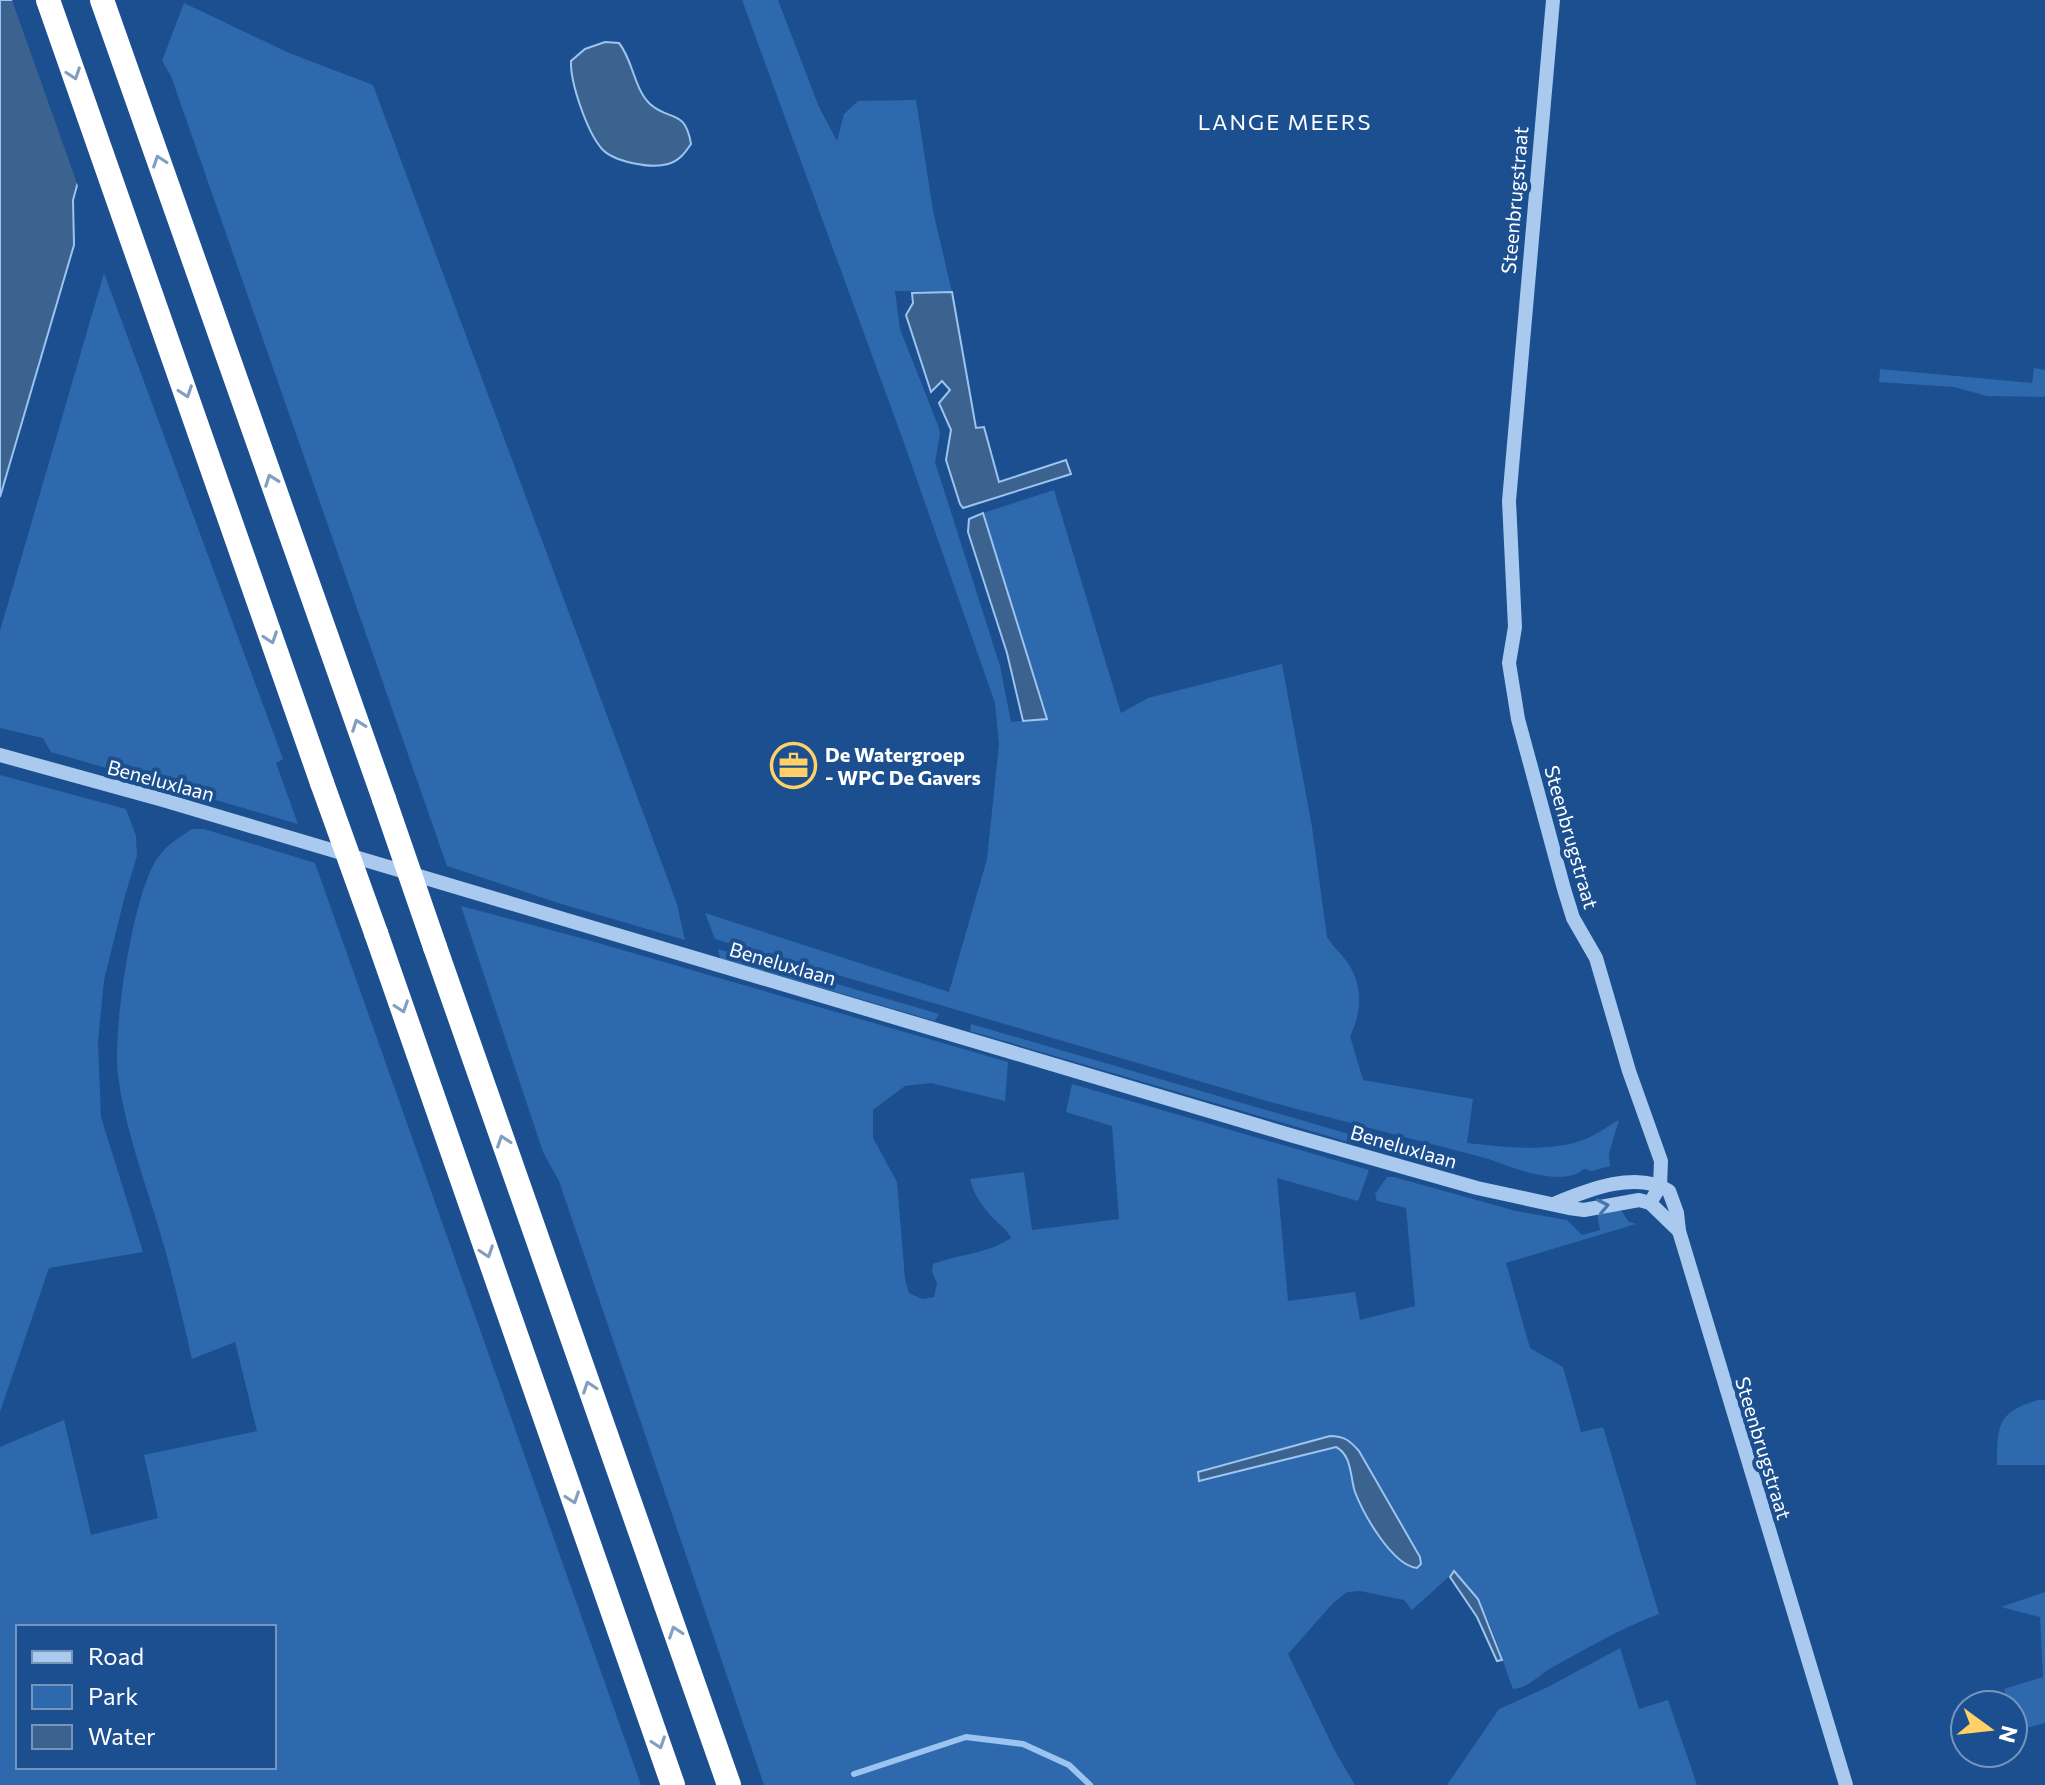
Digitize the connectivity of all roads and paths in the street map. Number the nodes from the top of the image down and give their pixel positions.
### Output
1 (48, 0) edge
2 (102, 0) edge
3 (1553, 0) edge
4 (0, 755) edge
5 (1660, 1186) junction
6 (1556, 1203) junction
7 (1650, 1203) junction
8 (1679, 1231) junction
9 (673, 1785) edge
10 (729, 1785) edge
11 (1846, 1785) edge

1 -> 9 highway, bridge
10 -> 2 highway, bridge
3 - 5 street, Steenbrugstraat
4 - 6 street, Beneluxlaan
5 - 6 street, Beneluxlaan
5 - 7 street
5 - 8 street, Steenbrugstraat
6 -> 7 street, Beneluxlaan
7 - 8 street
8 - 11 street, Steenbrugstraat

